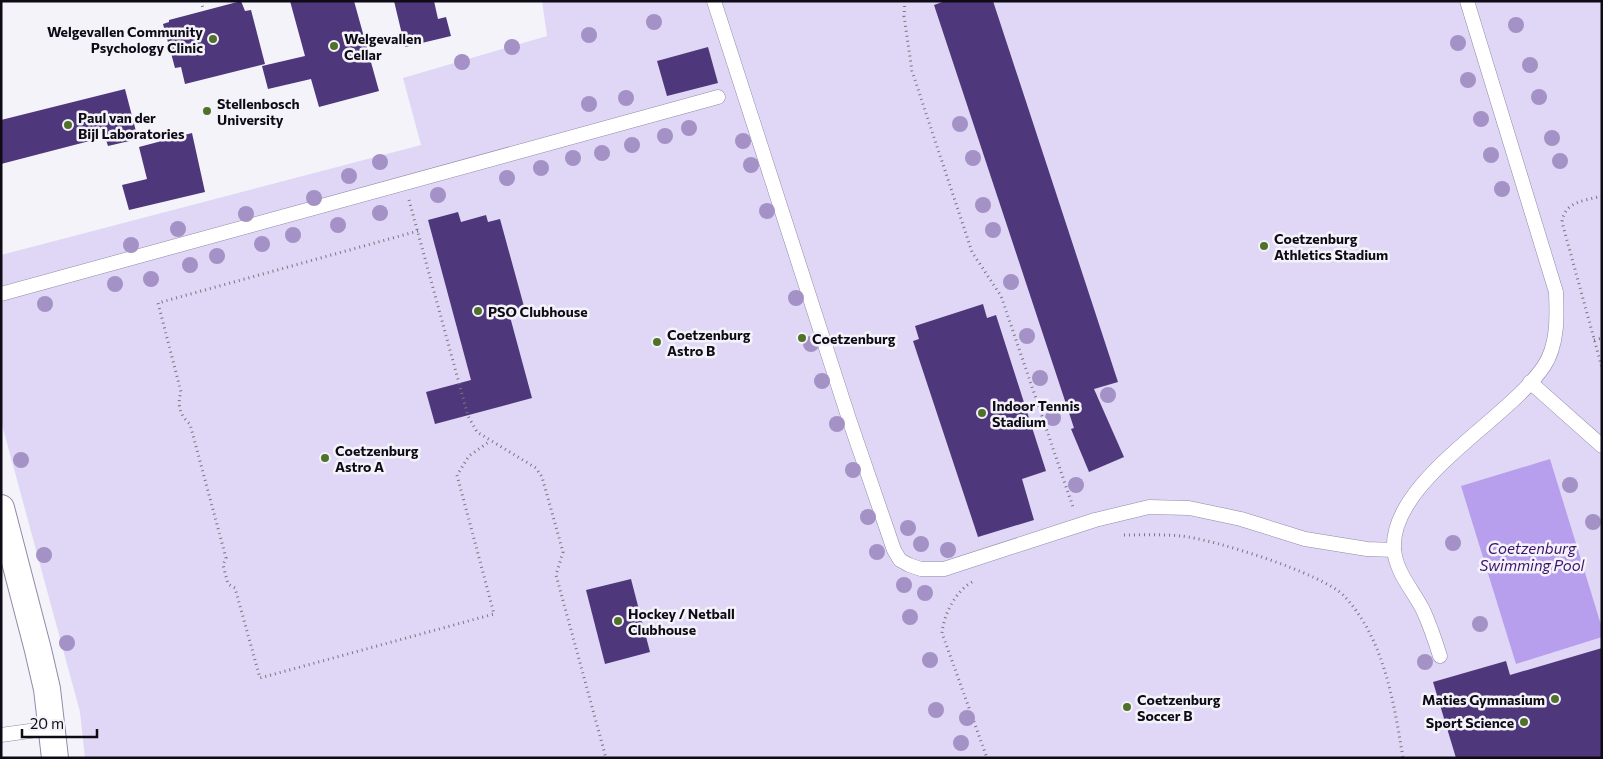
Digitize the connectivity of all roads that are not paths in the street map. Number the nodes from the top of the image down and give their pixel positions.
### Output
1 (714, 1) edge
2 (1467, 1) edge
3 (718, 98) dead end
4 (1, 294) edge
5 (1530, 382) junction
6 (1602, 446) edge
7 (1, 508) edge
8 (1394, 550) junction
9 (1440, 656) dead end
10 (50, 728) junction
11 (1, 735) edge
12 (55, 758) edge

1 - 8 lane
2 - 5 lane
3 - 4 lane
5 - 6 lane
5 - 8 lane
7 - 10 street
8 - 9 lane
10 - 11 lane
10 - 12 street

